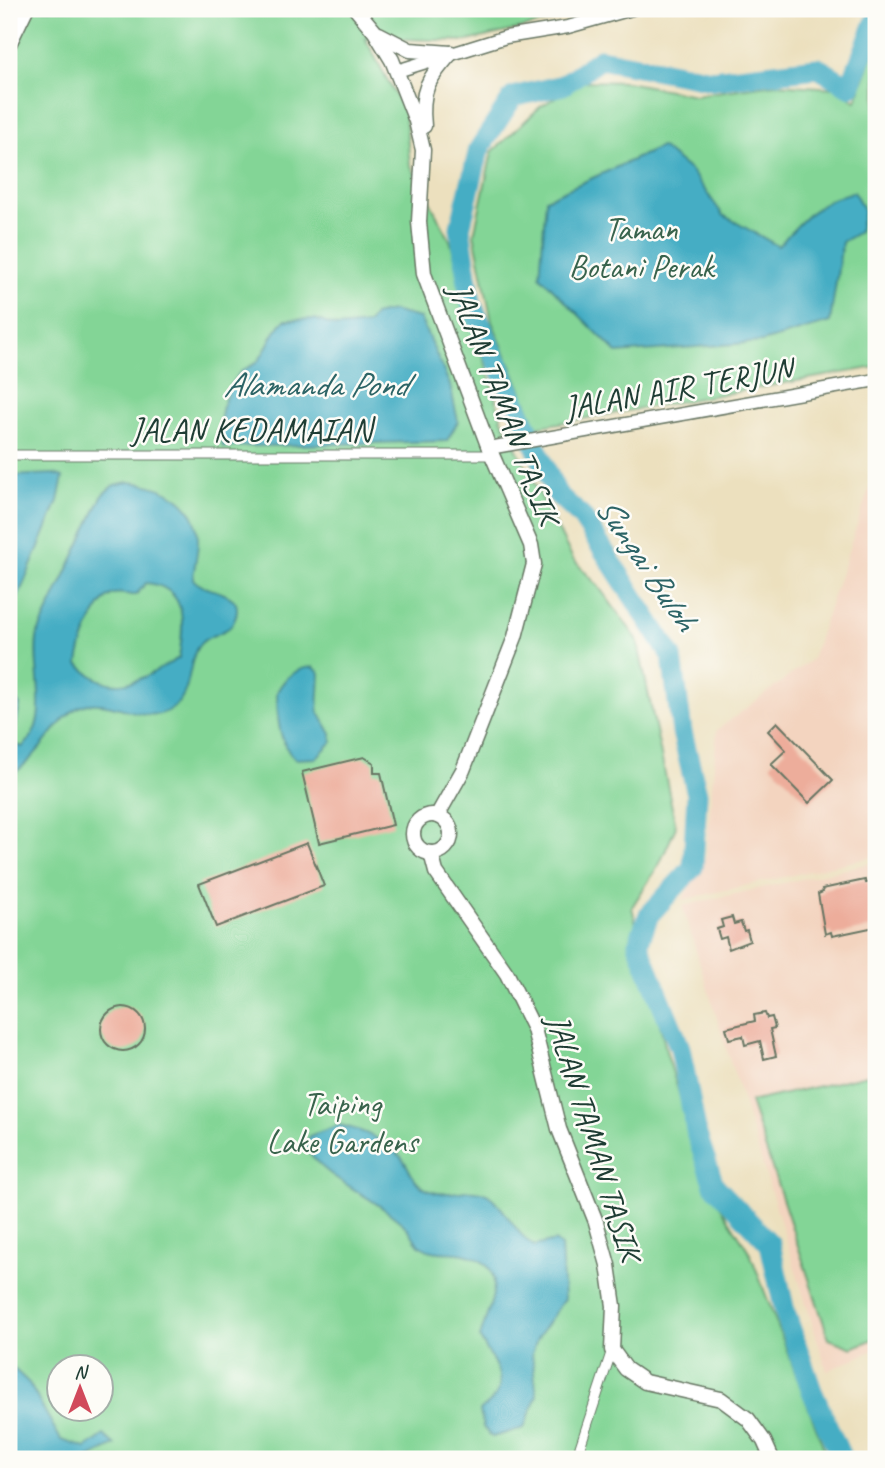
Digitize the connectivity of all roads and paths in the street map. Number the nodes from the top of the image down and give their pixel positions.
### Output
1 (26, 9) edge
2 (356, 9) edge
3 (632, 9) edge
4 (375, 32) junction
5 (9, 44) edge
6 (451, 53) junction
7 (397, 71) junction
8 (423, 150) junction
9 (876, 380) edge
10 (491, 451) junction
11 (9, 455) edge
12 (437, 816) junction
13 (430, 853) junction
14 (612, 1350) junction
15 (576, 1459) edge
16 (772, 1459) edge

1 - 5 street
2 - 4 street, JALAN TAMAN TASIK
3 - 6 street
4 - 6 street
4 - 7 street, JALAN TAMAN TASIK
6 - 7 street
6 - 8 street
7 - 8 street, JALAN TAMAN TASIK
8 - 10 street, JALAN TAMAN TASIK
9 - 10 street, JALAN AIR TERJUN
10 - 11 street, JALAN KEDAMAIAN
10 - 12 street, JALAN TAMAN TASIK
12 - 13 street
12 - 13 street, JALAN TAMAN TASIK
13 - 14 street, JALAN TAMAN TASIK
14 - 15 street, JALAN TAMAN TASIK
14 - 16 street

